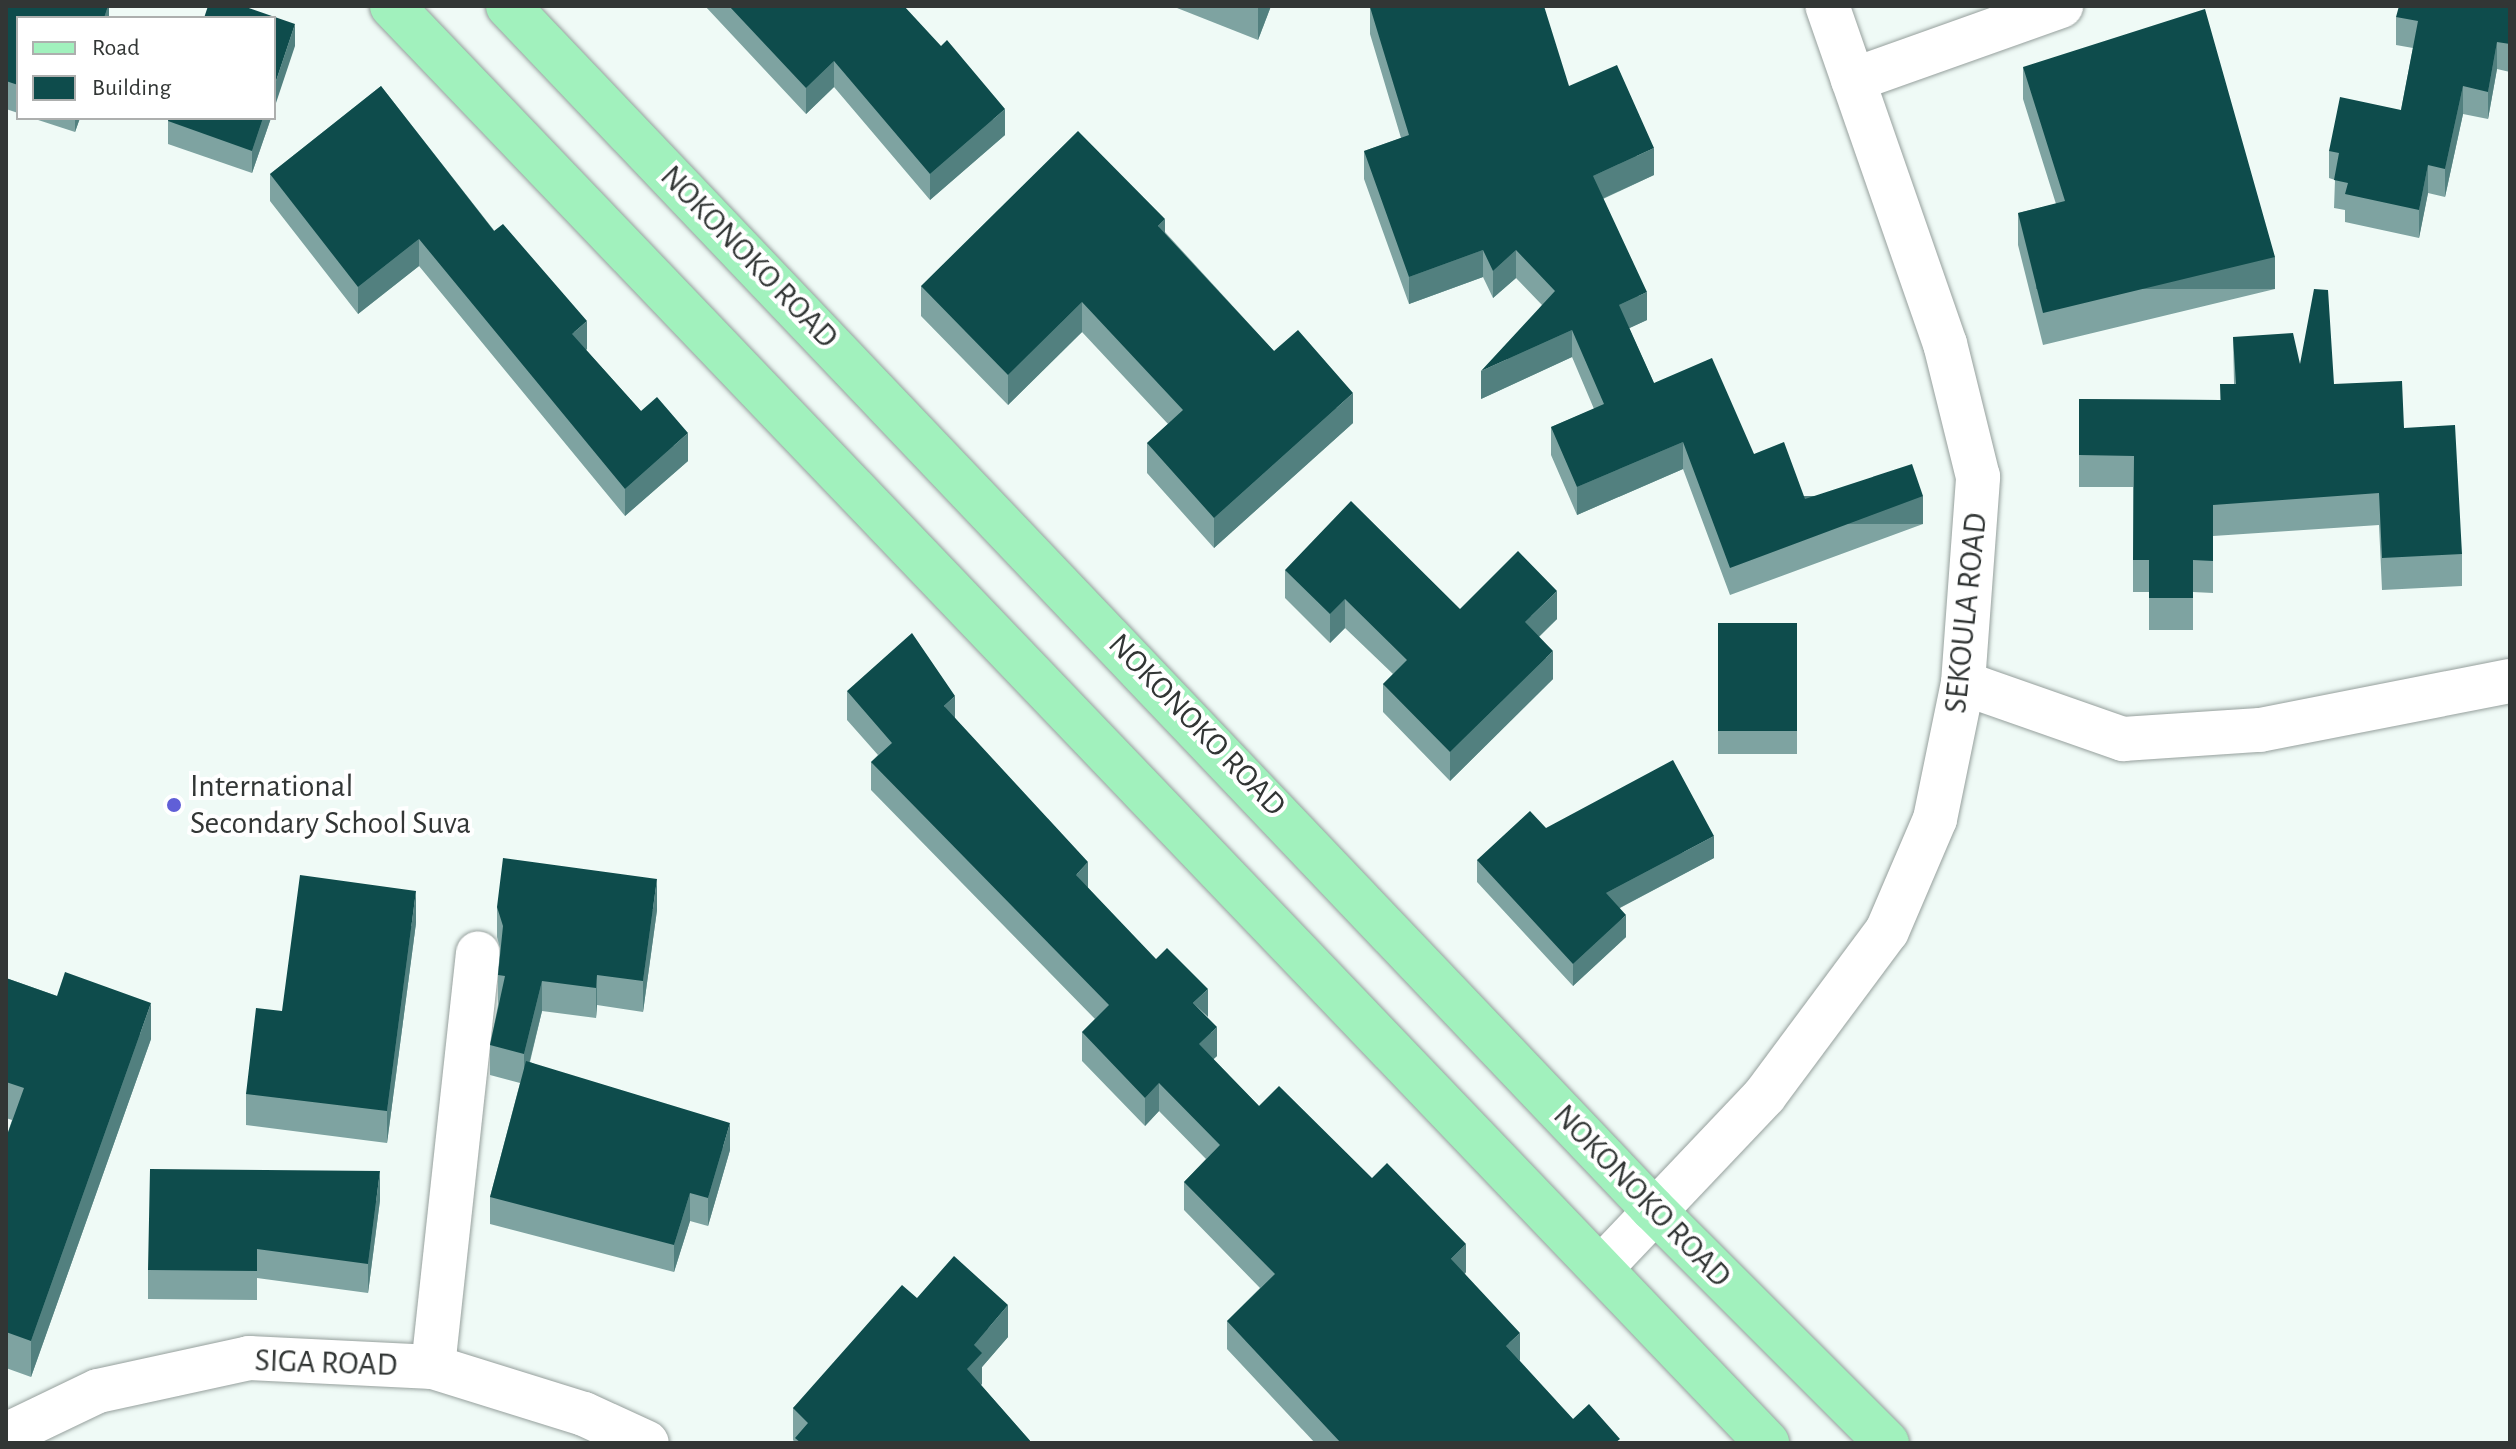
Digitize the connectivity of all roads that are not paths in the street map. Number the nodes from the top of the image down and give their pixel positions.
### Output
1 (392, 6) edge
2 (508, 6) edge
3 (1827, 6) edge
4 (2061, 6) edge
5 (1853, 80) junction
6 (2510, 681) edge
7 (1963, 683) junction
8 (478, 953) dead end
9 (1653, 1209) junction
10 (1601, 1268) junction
11 (433, 1367) junction
12 (6, 1435) edge
13 (647, 1443) edge
14 (1767, 1443) edge
15 (1887, 1443) edge

1 - 10 main road
2 - 9 main road, NOKONOKO ROAD
3 - 5 street, SEKOULA ROAD
4 - 5 street
5 - 7 street, SEKOULA ROAD
6 - 7 street
7 - 9 street, SEKOULA ROAD
8 - 11 street
9 - 10 street, SEKOULA ROAD
9 - 15 main road, NOKONOKO ROAD
10 - 14 main road
11 - 12 street, SIGA ROAD
11 - 13 street, SIGA ROAD

